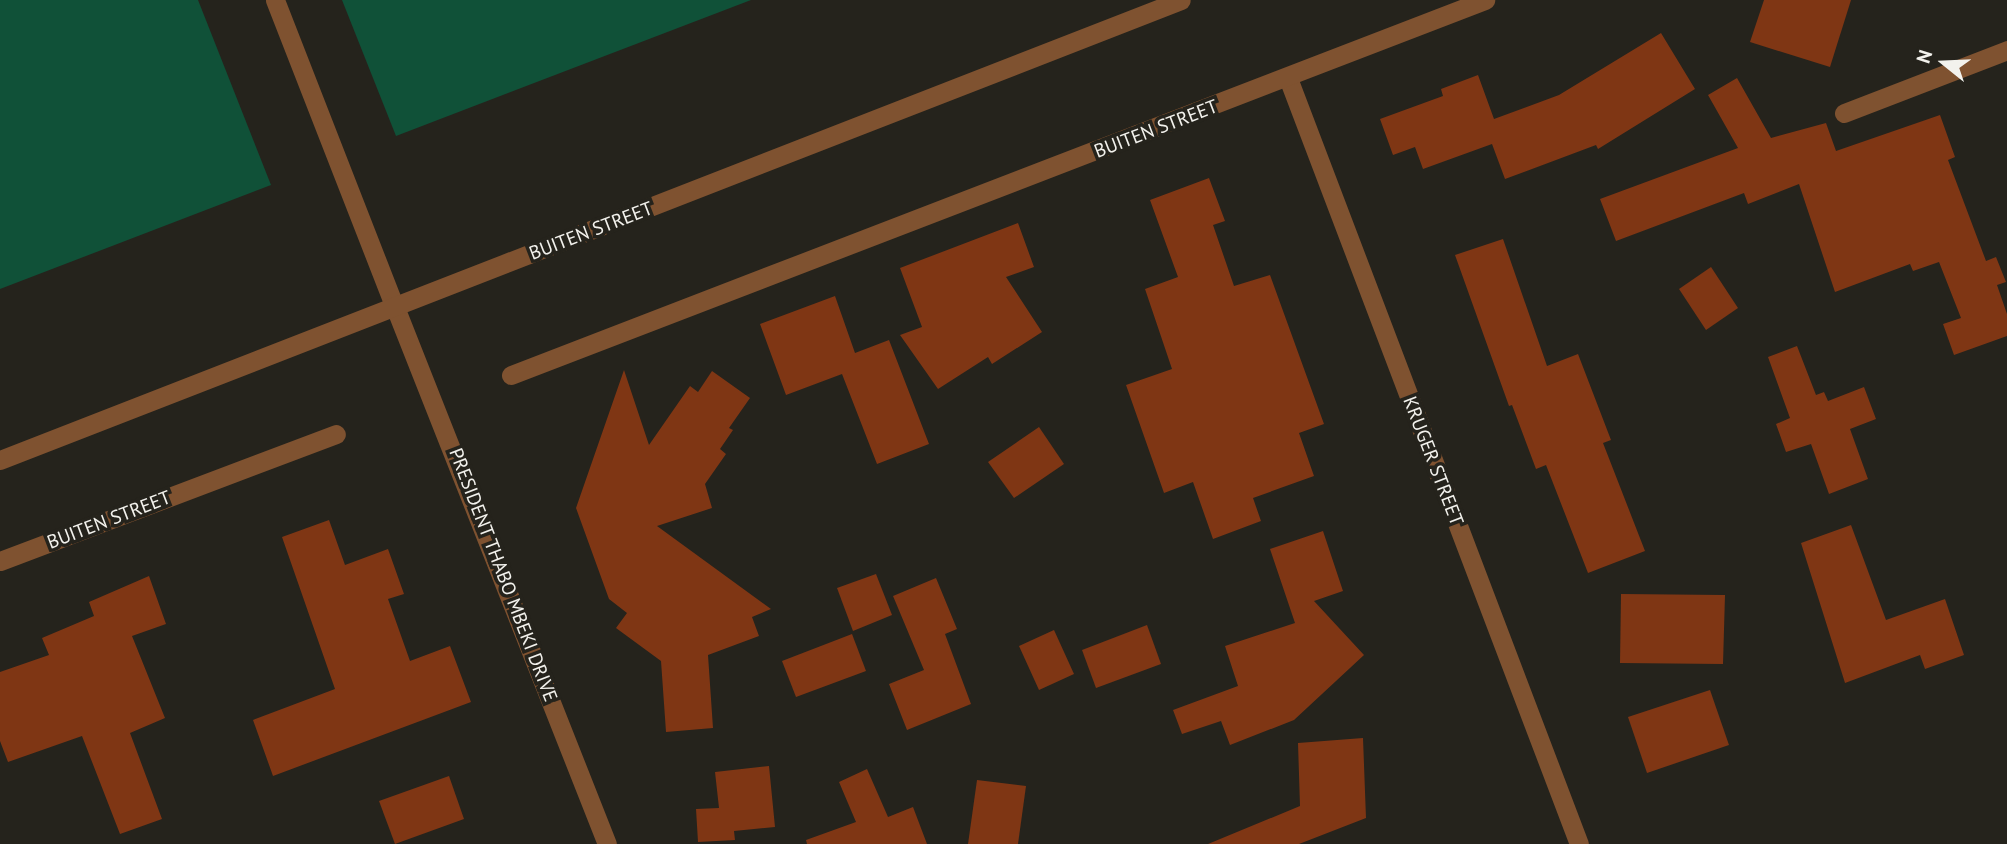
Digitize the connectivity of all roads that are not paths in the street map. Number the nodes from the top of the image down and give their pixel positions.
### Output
1 (275, 0) edge
2 (1181, 0) edge
3 (1485, 0) edge
4 (2007, 50) edge
5 (1288, 78) junction
6 (1844, 113) dead end
7 (395, 307) junction
8 (511, 375) dead end
9 (336, 434) dead end
10 (0, 460) edge
11 (0, 561) edge
12 (607, 844) edge
13 (1579, 844) edge

1 - 7 street, PRESIDENT THABO MBEKI DRIVE
2 - 7 street, BUITEN STREET
3 - 5 street, BUITEN STREET
4 - 6 street
5 - 8 street, BUITEN STREET
5 - 13 street, KRUGER STREET
7 - 10 street, BUITEN STREET
7 - 12 street, PRESIDENT THABO MBEKI DRIVE
9 - 11 street, BUITEN STREET

